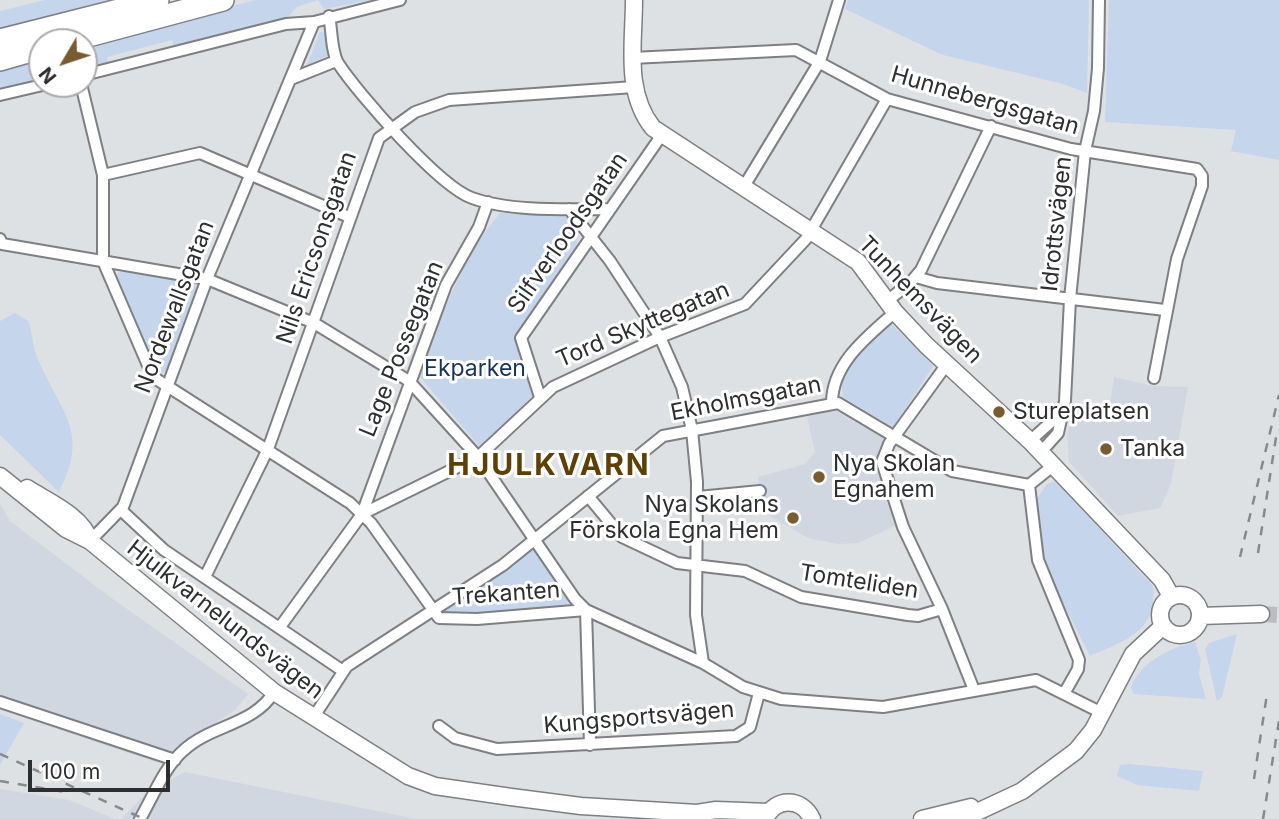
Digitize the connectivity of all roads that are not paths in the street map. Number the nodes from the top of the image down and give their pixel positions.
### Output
1 (158, 0) edge
2 (223, 0) edge
3 (400, 0) edge
4 (624, 0) edge
5 (634, 0) edge
6 (839, 0) edge
7 (1099, 0) edge
8 (329, 16) junction
9 (314, 22) junction
10 (98, 33) edge
11 (0, 40) edge
12 (28, 52) edge
13 (632, 58) junction
14 (0, 60) edge
15 (337, 61) junction
16 (820, 61) junction
17 (98, 71) edge
18 (291, 79) junction
19 (28, 88) edge
20 (634, 88) junction
21 (0, 95) edge
22 (84, 98) edge
23 (887, 99) junction
24 (391, 127) junction
25 (990, 127) junction
26 (661, 135) junction
27 (1085, 151) junction
28 (250, 174) junction
29 (103, 175) junction
30 (743, 188) junction
31 (488, 202) junction
32 (569, 209) junction
33 (610, 209) junction
34 (349, 217) junction
35 (812, 230) junction
36 (593, 236) junction
37 (0, 239) edge
38 (103, 261) junction
39 (916, 277) junction
40 (207, 279) junction
41 (1070, 299) junction
42 (891, 307) junction
43 (1165, 310) junction
44 (314, 323) junction
45 (660, 337) junction
46 (947, 365) junction
47 (1154, 378) dead end
48 (409, 382) junction
49 (166, 386) junction
50 (540, 397) junction
51 (832, 403) junction
52 (1062, 412) junction
53 (692, 430) junction
54 (895, 436) junction
55 (1035, 446) junction
56 (268, 449) junction
57 (478, 457) junction
58 (1054, 465) junction
59 (0, 466) edge
60 (0, 476) edge
61 (1029, 485) junction
62 (760, 491) dead end
63 (588, 496) junction
64 (698, 497) junction
65 (121, 510) junction
66 (362, 514) junction
67 (533, 539) junction
68 (90, 541) junction
69 (694, 567) junction
70 (205, 577) junction
71 (1171, 596) junction
72 (942, 609) junction
73 (431, 610) junction
74 (586, 610) junction
75 (1261, 614) tunnel mouth
76 (1200, 616) junction
77 (1163, 626) junction
78 (280, 627) junction
79 (703, 663) junction
80 (343, 671) junction
81 (974, 690) junction
82 (274, 692) junction
83 (1065, 692) junction
84 (759, 693) junction
85 (0, 702) edge
86 (1102, 713) junction
87 (313, 718) junction
88 (439, 726) dead end
89 (590, 745) junction
90 (175, 760) junction
91 (1000, 800) junction
92 (698, 813) junction
93 (767, 816) edge
94 (810, 816) edge
95 (140, 819) edge
96 (724, 819) edge
97 (826, 819) edge
98 (922, 819) edge
99 (962, 819) edge

1 - 11 highway
2 - 10 highway
3 - 8 street
4 - 13 street, Tunhemsvägen
5 - 13 street, Tunhemsvägen
6 - 16 street
7 - 27 street, Idrottsvägen
8 - 9 street
8 - 15 street
9 - 17 street
9 - 18 street, Nordewallsgatan
12 - 14 highway
13 - 16 street, Hunnebergsgatan
13 - 20 street, Tunhemsvägen
15 - 18 street
15 - 24 street
16 - 23 street, Hunnebergsgatan
16 - 30 street
18 - 28 street, Nordewallsgatan
19 - 21 street
20 - 24 street, Nils Ericsonsgatan
20 - 26 street, Tunhemsvägen
22 - 29 street
23 - 25 street, Hunnebergsgatan
23 - 35 street, Tord Skyttegatan
24 - 31 street
24 - 34 street, Nils Ericsonsgatan
25 - 27 street, Hunnebergsgatan
25 - 39 street
26 - 30 street, Tunhemsvägen
26 - 33 street, Silfverloodsgatan
27 - 41 street, Idrottsvägen
27 - 43 street, Hunnebergsgatan
28 - 29 street
28 - 34 street
28 - 40 street, Nordewallsgatan
29 - 38 street
30 - 35 street, Tunhemsvägen
31 - 32 street
31 - 48 street, Lage Possegatan
32 - 33 street
32 - 36 street
33 - 36 street, Silfverloodsgatan
34 - 44 street, Nils Ericsonsgatan
35 - 42 street, Tunhemsvägen
35 - 45 street, Tord Skyttegatan
36 - 45 street
36 - 50 street, Silfverloodsgatan
37 - 38 street
38 - 40 street
38 - 49 street
39 - 41 street
39 - 42 street
40 - 44 street
40 - 49 street, Nordewallsgatan
41 - 43 street
41 - 52 street, Idrottsvägen
42 - 46 street, Tunhemsvägen
42 - 51 street
43 - 47 street
44 - 48 street
44 - 56 street, Nils Ericsonsgatan
45 - 50 street, Tord Skyttegatan
45 - 53 street
46 - 54 street
46 - 55 street, Tunhemsvägen
48 - 57 street
48 - 66 street, Lage Possegatan
49 - 56 street
49 - 65 street, Nordewallsgatan
50 - 57 street, Tord Skyttegatan
51 - 53 street, Ekholmsgatan
51 - 54 street, Ekholmsgatan
52 - 55 street
52 - 55 street, Idrottsvägen
53 - 63 street, Ekholmsgatan
53 - 64 street
54 - 61 street, Ekholmsgatan
54 - 72 street
55 - 58 street, Tunhemsvägen
56 - 66 street
56 - 70 street, Nils Ericsonsgatan
57 - 66 street, Tord Skyttegatan
57 - 67 street
58 - 61 street
58 - 71 street, Tunhemsvägen
59 - 68 street, Hjulkvarnelundsvägen
60 - 68 street, Hjulkvarnelundsvägen
61 - 83 street
62 - 64 street
63 - 67 street, Ekholmsgatan
63 - 69 street, Tomteliden
64 - 69 street
65 - 68 street, Nordewallsgatan
65 - 70 street
66 - 73 street
66 - 78 street, Tord Skyttegatan
67 - 73 street, Ekholmsgatan
67 - 74 street
68 - 82 street, Hjulkvarnelundsvägen
69 - 72 street, Tomteliden
69 - 79 street
70 - 78 street
71 - 76 street
71 - 77 street
72 - 81 street
73 - 74 street, Trekanten
73 - 80 street, Ekholmsgatan
74 - 79 street
74 - 89 street
75 - 76 street
76 - 77 street
77 - 86 street
78 - 80 street
79 - 84 street
80 - 87 street, Ekholmsgatan
81 - 83 street, Kungsportsvägen
81 - 84 street, Kungsportsvägen
82 - 87 street, Hjulkvarnelundsvägen
82 - 90 street
83 - 86 street, Kungsportsvägen
84 - 89 street, Kungsportsvägen
85 - 90 street
86 - 91 street
87 - 92 street, Hjulkvarnelundsvägen
88 - 89 street, Kungsportsvägen
90 - 95 street
91 - 98 street
91 - 99 street
92 - 93 street, Hjulkvarnelundsvägen
92 - 96 street, Hjulkvarnelundsvägen
93 - 94 street, Hjulkvarnelundsvägen
94 - 97 street

